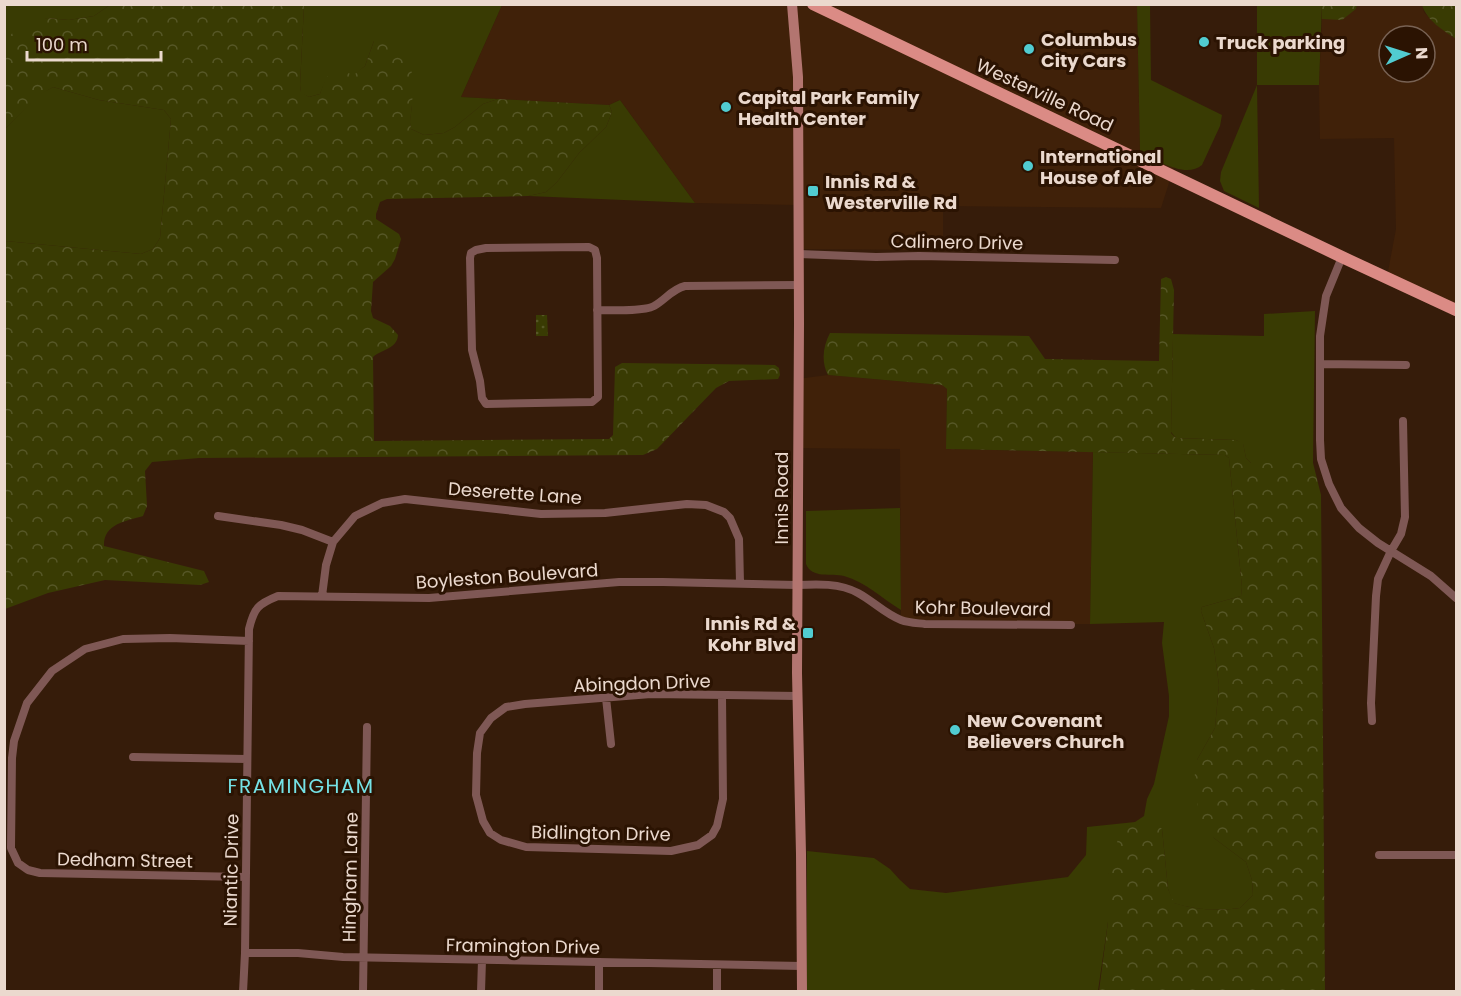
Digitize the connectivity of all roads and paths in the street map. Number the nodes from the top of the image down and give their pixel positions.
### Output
1 (792, 4) edge
2 (813, 4) edge
3 (799, 254) junction
4 (1342, 257) junction
5 (1114, 260) dead end
6 (799, 285) junction
7 (597, 310) junction
8 (1456, 310) edge
9 (1320, 364) junction
10 (1406, 364) dead end
11 (1402, 421) dead end
12 (218, 516) dead end
13 (333, 542) junction
14 (1390, 551) junction
15 (740, 583) junction
16 (797, 585) junction
17 (322, 596) junction
18 (1456, 598) edge
19 (1071, 625) dead end
20 (249, 641) junction
21 (722, 696) junction
22 (798, 696) junction
23 (606, 698) junction
24 (491, 718) joint
25 (1372, 721) dead end
26 (367, 727) dead end
27 (611, 744) dead end
28 (133, 757) dead end
29 (247, 759) junction
30 (1379, 855) dead end
31 (1456, 855) edge
32 (245, 877) junction
33 (245, 953) junction
34 (363, 957) junction
35 (482, 960) junction
36 (599, 962) junction
37 (717, 964) junction
38 (802, 966) junction
39 (243, 992) edge
40 (363, 992) edge
41 (481, 992) edge
42 (599, 992) edge
43 (717, 992) edge
44 (802, 992) edge

1 - 3 main road, Innis Road
2 - 4 main road, Westerville Road
3 - 5 street, Calimero Drive
3 - 6 main road, Innis Road
4 - 8 main road, Westerville Road
4 - 9 street
6 - 7 street
6 - 16 main road, Innis Road
7 - 7 street
9 - 10 street
9 - 14 street
11 - 14 street
12 - 13 street
13 - 15 street, Deserette Lane
13 - 17 street, Deserette Lane
14 - 18 street
14 - 25 street
15 - 16 street, Boyleston Boulevard
15 - 17 street, Boyleston Boulevard
16 - 19 street, Kohr Boulevard
16 - 22 main road, Innis Road
17 - 20 street, Boyleston Boulevard
20 - 29 street, Niantic Drive
20 - 32 street, Dedham Street
21 - 22 street, Abingdon Drive
21 - 23 street, Abingdon Drive
21 - 24 street, Bidlington Drive
22 - 38 main road, Innis Road
23 - 24 street, Abingdon Drive
23 - 27 street
26 - 34 street, Hingham Lane
28 - 29 street
29 - 32 street, Niantic Drive
30 - 31 street
32 - 33 street, Niantic Drive
33 - 34 street, Framington Drive
33 - 39 street, Niantic Drive
34 - 35 street, Framington Drive
34 - 40 street, Hingham Lane
35 - 36 street, Framington Drive
35 - 41 street
36 - 37 street, Framington Drive
36 - 42 street
37 - 38 street, Framington Drive
37 - 43 street
38 - 44 main road, Innis Road

